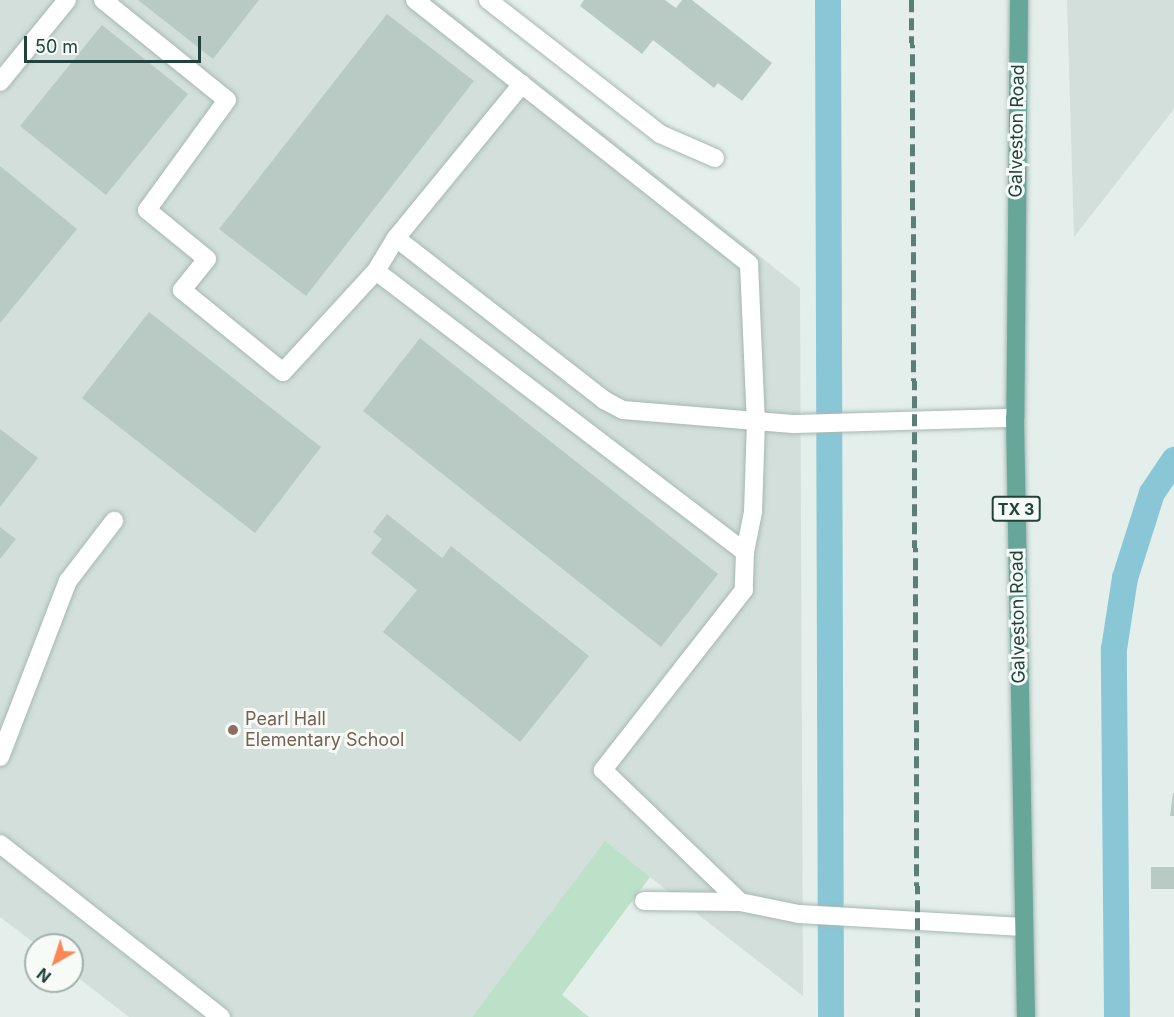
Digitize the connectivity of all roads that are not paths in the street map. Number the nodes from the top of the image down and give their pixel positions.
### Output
1 (67, 0) edge
2 (103, 0) edge
3 (415, 0) edge
4 (488, 0) edge
5 (1019, 0) edge
6 (0, 82) edge
7 (522, 84) junction
8 (715, 158) dead end
9 (396, 238) junction
10 (376, 270) junction
11 (1015, 418) junction
12 (756, 423) junction
13 (114, 521) dead end
14 (745, 552) junction
15 (1, 750) edge
16 (0, 844) edge
17 (644, 901) dead end
18 (740, 902) junction
19 (1023, 927) junction
20 (221, 1017) edge
21 (1026, 1017) edge

1 - 6 lane
2 - 10 lane
3 - 7 lane
4 - 8 lane
5 - 11 main road, Galveston Road / TX 3
7 - 9 lane
7 - 12 lane
9 - 10 lane
9 - 12 lane
10 - 14 lane
11 - 12 lane
11 - 19 main road, Galveston Road / TX 3
12 - 14 lane
13 - 15 lane
14 - 18 lane
16 - 20 lane
17 - 18 lane
18 - 19 lane
19 - 21 main road, Galveston Road / TX 3

